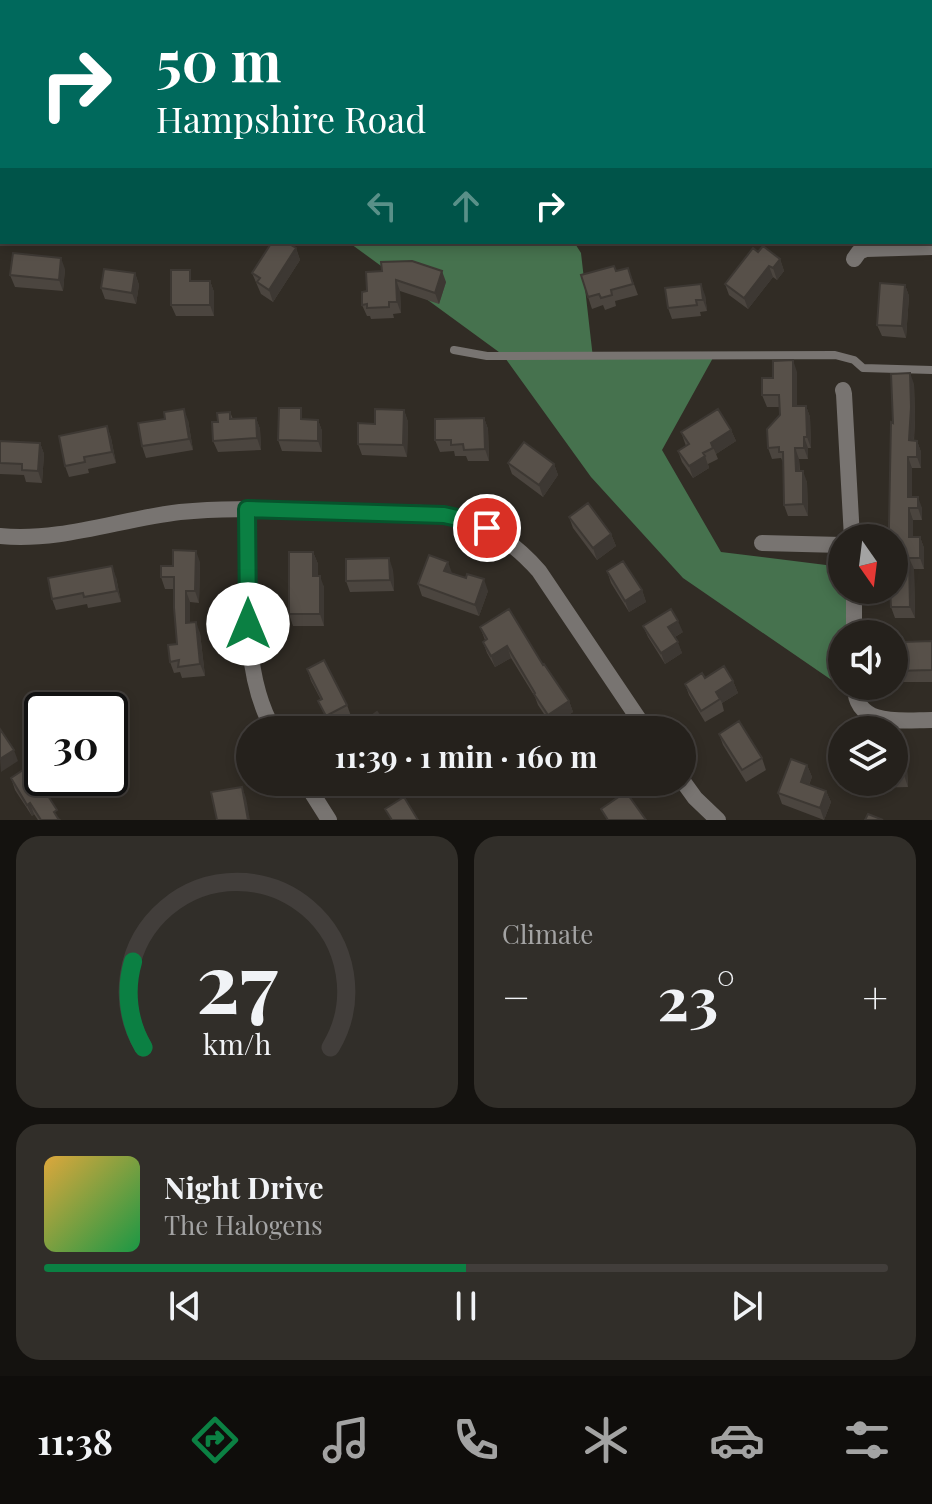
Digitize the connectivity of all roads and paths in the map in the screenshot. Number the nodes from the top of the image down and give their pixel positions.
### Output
1 (932, 247) edge
2 (854, 259) dead end
3 (454, 350) dead end
4 (932, 370) edge
5 (843, 390) dead end
6 (247, 509) junction
7 (851, 524) edge
8 (0, 536) edge
9 (762, 543) dead end
10 (828, 545) edge
11 (858, 700) edge
12 (266, 716) edge
13 (637, 716) edge
14 (932, 720) edge
15 (314, 796) edge
16 (694, 796) edge
17 (329, 820) edge
18 (718, 820) edge

1 - 2 street
3 - 4 lane
5 - 7 street
6 - 8 street
6 - 12 street
6 - 13 street
9 - 10 street
11 - 14 street
15 - 17 street
16 - 18 street

